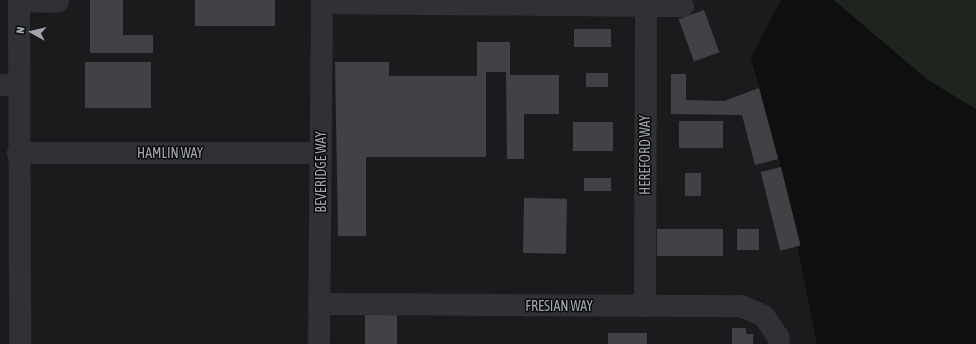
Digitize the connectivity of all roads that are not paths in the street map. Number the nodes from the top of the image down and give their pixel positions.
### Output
1 (19, 0) edge
2 (322, 1) edge
3 (58, 2) dead end
4 (646, 2) edge
5 (683, 6) dead end
6 (9, 85) edge
7 (18, 153) junction
8 (321, 153) junction
9 (9, 189) edge
10 (319, 304) junction
11 (645, 306) junction
12 (20, 344) edge
13 (319, 344) edge
14 (779, 344) edge

1 - 3 street
1 - 6 street
2 - 4 street
2 - 8 street, BEVERIDGE WAY
4 - 5 street
4 - 11 street, HEREFORD WAY
6 - 7 street
7 - 8 street, HAMLIN WAY
7 - 9 street
8 - 10 street, BEVERIDGE WAY
9 - 12 street
10 - 11 street, FRESIAN WAY
10 - 13 street, BEVERIDGE WAY
11 - 14 street, FRESIAN WAY

